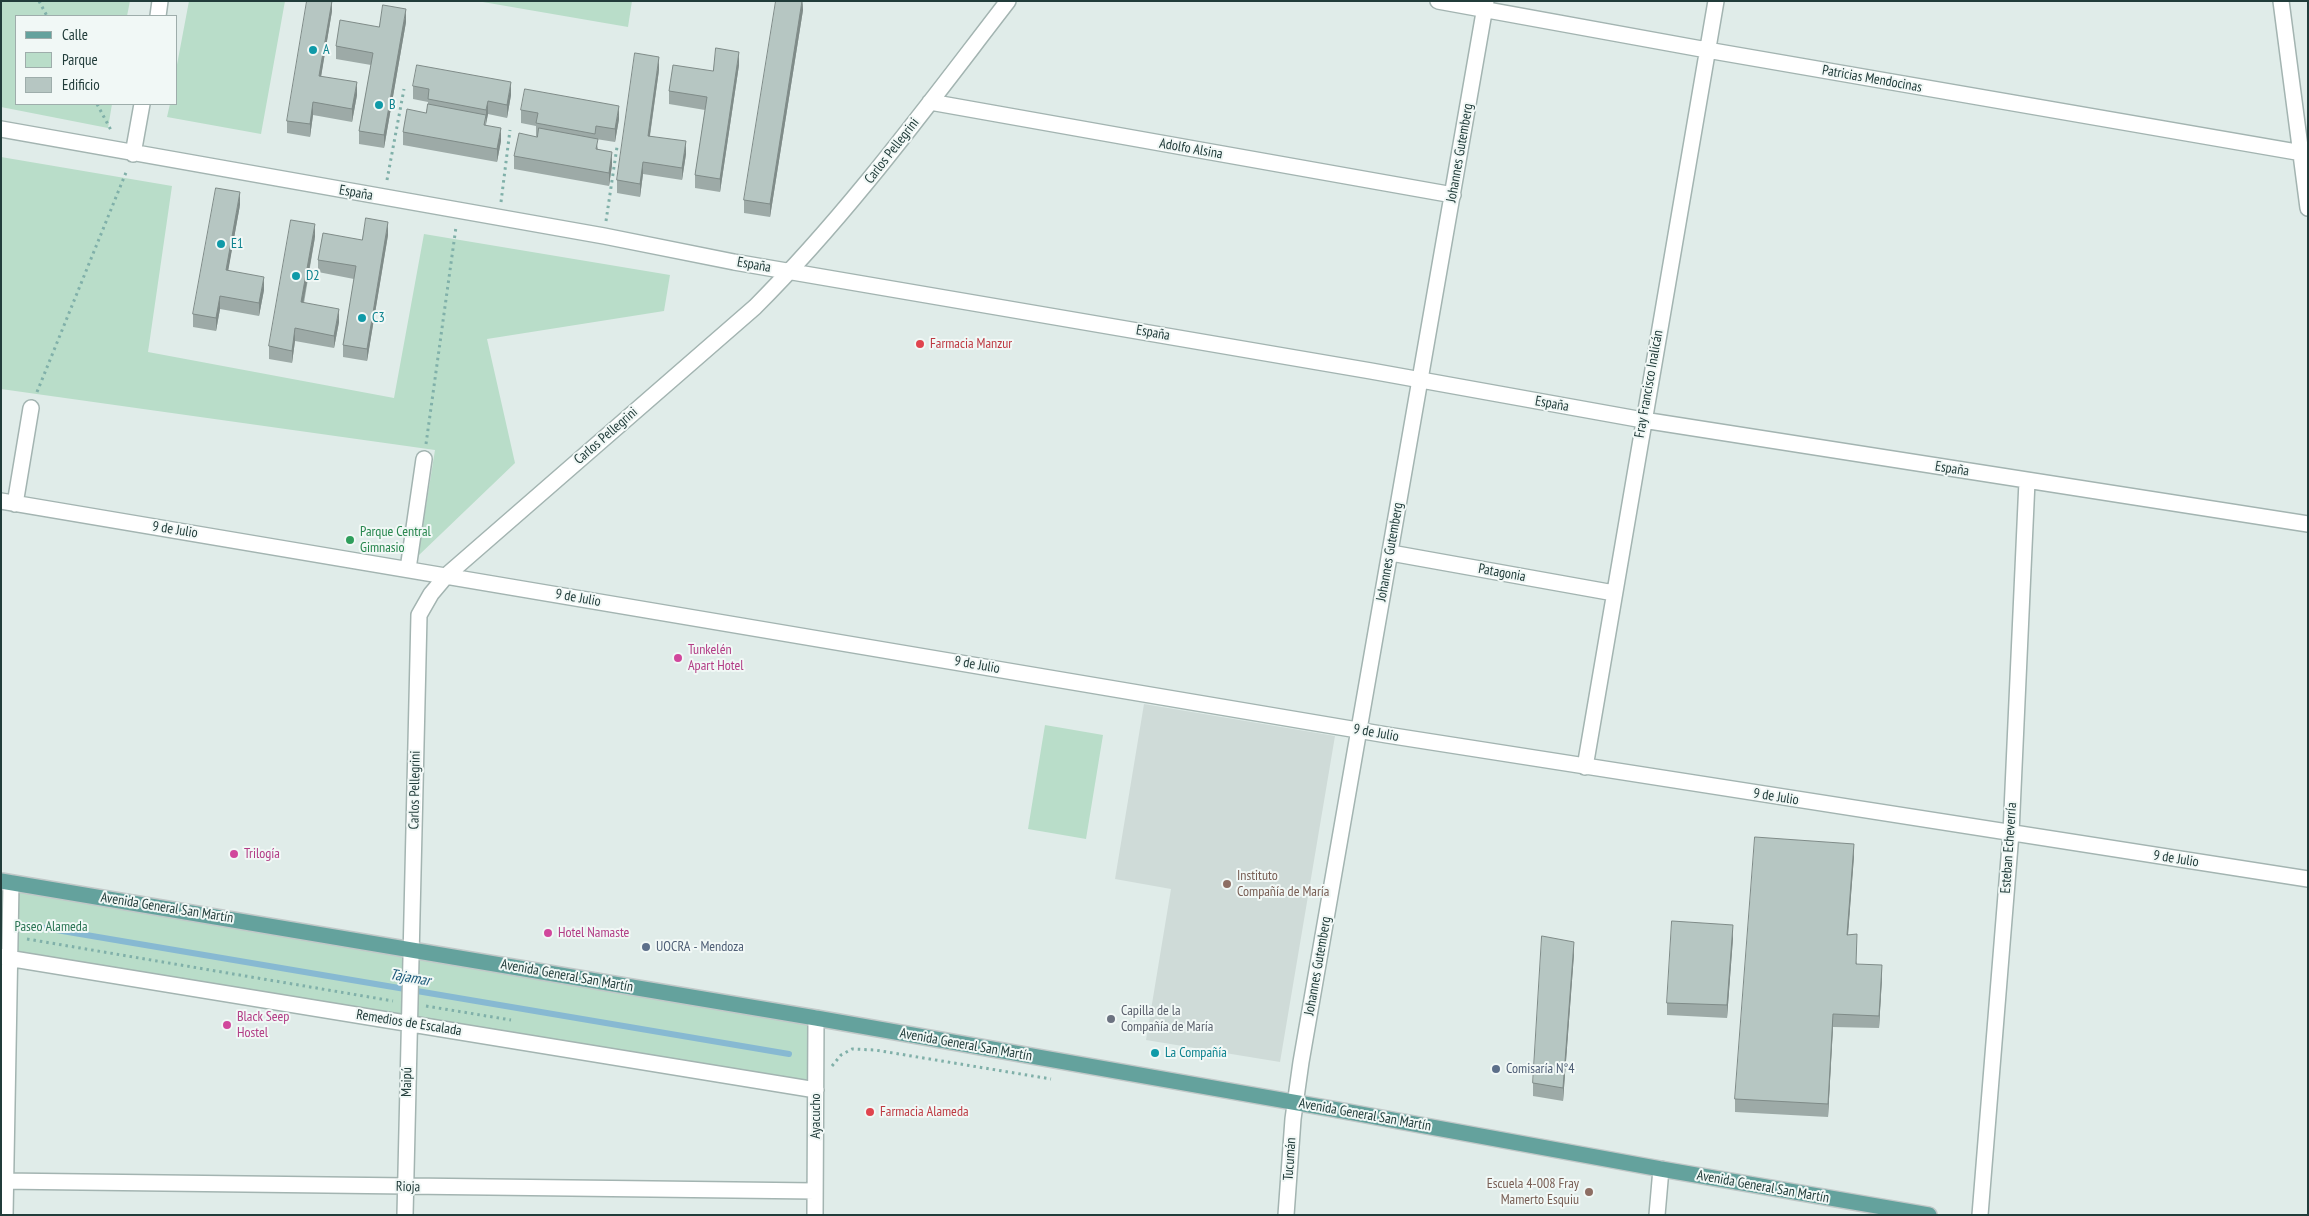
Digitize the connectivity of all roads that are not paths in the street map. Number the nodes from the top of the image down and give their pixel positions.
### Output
1 (160, 1) edge
2 (1008, 1) edge
3 (1438, 1) edge
4 (1716, 1) edge
5 (2281, 1) edge
6 (1486, 5) edge
7 (158, 15) edge
8 (1707, 50) junction
9 (930, 102) junction
10 (142, 105) edge
11 (1, 129) edge
12 (133, 154) junction
13 (2304, 154) edge
14 (1452, 195) junction
15 (2308, 208) edge
16 (790, 272) junction
17 (1420, 380) junction
18 (31, 408) road end
19 (1643, 420) junction
20 (424, 459) road end
21 (2027, 481) junction
22 (8, 502) edge
23 (2308, 524) edge
24 (1390, 553) junction
25 (408, 569) junction
26 (446, 575) junction
27 (1614, 593) junction
28 (1360, 730) junction
29 (1584, 766) junction
30 (2011, 833) junction
31 (2308, 879) edge
32 (6, 882) edge
33 (410, 949) junction
34 (5, 957) edge
35 (816, 1018) junction
36 (408, 1023) junction
37 (816, 1090) junction
38 (1295, 1103) junction
39 (1661, 1169) junction
40 (3, 1181) edge
41 (405, 1187) junction
42 (815, 1191) junction
43 (5, 1215) edge
44 (405, 1215) edge
45 (815, 1215) edge
46 (1286, 1215) edge
47 (1657, 1215) edge
48 (1929, 1215) edge
49 (1980, 1215) edge

1 - 7 street
2 - 9 street, Carlos Pellegrini
3 - 6 street, Patricias Mendocinas
4 - 8 street, Fray Francisco Inalicán
5 - 13 street
6 - 8 street, Patricias Mendocinas
6 - 14 street, Johannes Gutemberg
8 - 13 street, Patricias Mendocinas
8 - 19 street, Fray Francisco Inalicán
9 - 14 street, Adolfo Alsina
9 - 16 street, Carlos Pellegrini
10 - 12 street
11 - 12 street, España
12 - 16 street, España
13 - 15 street
14 - 17 street, Johannes Gutemberg
16 - 17 street, España
16 - 26 street, Carlos Pellegrini
17 - 19 street, España
17 - 24 street, Johannes Gutemberg
18 - 22 street
19 - 21 street, España
19 - 27 street, Fray Francisco Inalicán
20 - 25 street
21 - 23 street, España
21 - 30 street, Esteban Echeverría
22 - 25 street, 9 de Julio
24 - 27 street, Patagonia
24 - 28 street, Johannes Gutemberg
25 - 26 street, 9 de Julio
26 - 28 street, 9 de Julio
26 - 33 street, Carlos Pellegrini
27 - 29 street, Fray Francisco Inalicán
28 - 29 street, 9 de Julio
28 - 38 street, Johannes Gutemberg
29 - 30 street, 9 de Julio
30 - 31 street, 9 de Julio
30 - 49 street, Esteban Echeverría
32 - 33 main road, Avenida General San Martín
32 - 34 street
33 - 35 main road, Avenida General San Martín
33 - 36 street, Maipú
34 - 36 street, Remedios de Escalada
34 - 40 street
35 - 37 street, Ayacucho
35 - 38 main road, Avenida General San Martín
36 - 37 street, Remedios de Escalada
36 - 41 street, Maipú
37 - 42 street, Ayacucho
38 - 39 main road, Avenida General San Martín
38 - 46 street, Tucumán
39 - 47 street
39 - 48 main road, Avenida General San Martín
40 - 41 street, Rioja
40 - 43 street
41 - 42 street, Rioja
41 - 44 street, Maipú
42 - 45 street, Ayacucho

